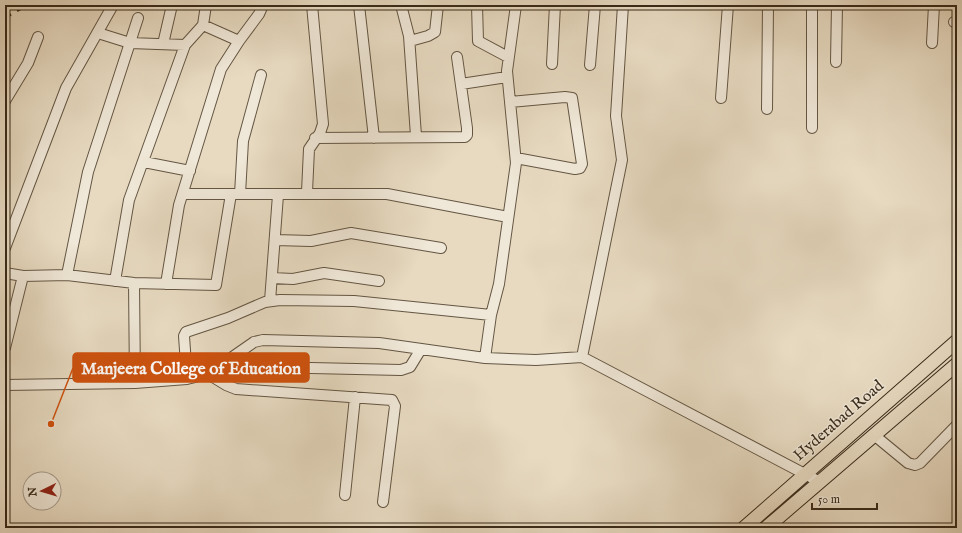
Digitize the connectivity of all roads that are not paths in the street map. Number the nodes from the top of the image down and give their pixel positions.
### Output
1 (113, 5) edge
2 (172, 5) edge
3 (206, 5) edge
4 (263, 5) edge
5 (312, 5) edge
6 (359, 5) edge
7 (401, 5) edge
8 (438, 5) edge
9 (477, 5) edge
10 (516, 5) edge
11 (555, 5) edge
12 (595, 5) edge
13 (623, 5) edge
14 (728, 5) edge
15 (768, 5) edge
16 (812, 5) edge
17 (837, 5) edge
18 (934, 5) edge
19 (138, 18) dead end
20 (203, 26) junction
21 (98, 33) junction
22 (38, 37) dead end
23 (238, 41) junction
24 (410, 41) junction
25 (130, 43) junction
26 (932, 43) dead end
27 (163, 44) junction
28 (185, 45) junction
29 (456, 57) dead end
30 (508, 58) junction
31 (836, 62) dead end
32 (552, 64) dead end
33 (590, 66) dead end
34 (261, 75) dead end
35 (507, 77) junction
36 (461, 84) junction
37 (721, 98) dead end
38 (5, 101) edge
39 (510, 102) junction
40 (767, 109) dead end
41 (812, 128) dead end
42 (416, 136) junction
43 (315, 138) junction
44 (374, 138) junction
45 (516, 158) junction
46 (144, 162) junction
47 (190, 171) junction
48 (307, 192) junction
49 (183, 194) junction
50 (235, 194) junction
51 (278, 195) junction
52 (508, 217) junction
53 (275, 240) junction
54 (5, 248) edge
55 (441, 248) dead end
56 (5, 273) edge
57 (67, 275) junction
58 (23, 276) junction
59 (272, 278) junction
60 (115, 280) junction
61 (379, 281) dead end
62 (134, 283) junction
63 (166, 284) junction
64 (270, 300) junction
65 (491, 314) junction
66 (957, 341) edge
67 (5, 348) edge
68 (421, 349) junction
69 (582, 357) junction
70 (485, 358) junction
71 (957, 364) edge
72 (219, 366) junction
73 (208, 374) junction
74 (187, 379) junction
75 (135, 383) junction
76 (5, 385) edge
77 (355, 397) junction
78 (957, 425) edge
79 (874, 435) junction
80 (805, 472) junction
81 (820, 482) junction
82 (345, 495) dead end
83 (383, 502) dead end
84 (744, 528) edge
85 (766, 528) edge

1 - 21 street
2 - 27 street
3 - 20 street
4 - 23 street
5 - 43 street
6 - 44 street
7 - 24 street
8 - 24 street
9 - 30 street
10 - 30 street
11 - 32 street
12 - 33 street
13 - 69 street
14 - 37 street
15 - 40 street
16 - 41 street
17 - 31 street
18 - 26 street
19 - 25 street
20 - 23 street
20 - 28 street
21 - 25 street
21 - 54 street
22 - 38 street
23 - 47 street
24 - 42 street
25 - 27 street
25 - 57 street
27 - 28 street
28 - 46 street
29 - 36 street
30 - 35 street
34 - 50 street
35 - 36 street
35 - 39 street
36 - 42 street
39 - 45 street
39 - 45 street
42 - 44 street
43 - 44 street
43 - 48 street
45 - 52 street
46 - 47 street
46 - 60 street
47 - 49 street
48 - 51 street
48 - 52 street
49 - 50 street
49 - 63 street
50 - 51 street
50 - 63 street
51 - 53 street
52 - 65 street
53 - 55 street
53 - 59 street
56 - 58 street
57 - 58 street
57 - 60 street
58 - 67 street
59 - 61 street
59 - 64 street
60 - 62 street
62 - 63 street
62 - 75 street
64 - 65 street
64 - 74 street
65 - 70 street
66 - 80 main road, Hyderabad Road
68 - 70 street
68 - 72 street
68 - 72 street
69 - 70 street
69 - 80 street
71 - 79 main road, Hyderabad Road
72 - 73 street
73 - 74 street
73 - 77 street
74 - 75 street
75 - 76 street
77 - 82 street
77 - 83 street
78 - 79 street
79 - 81 main road, Hyderabad Road
80 - 81 street
80 - 84 main road, Hyderabad Road
81 - 85 main road, Hyderabad Road

